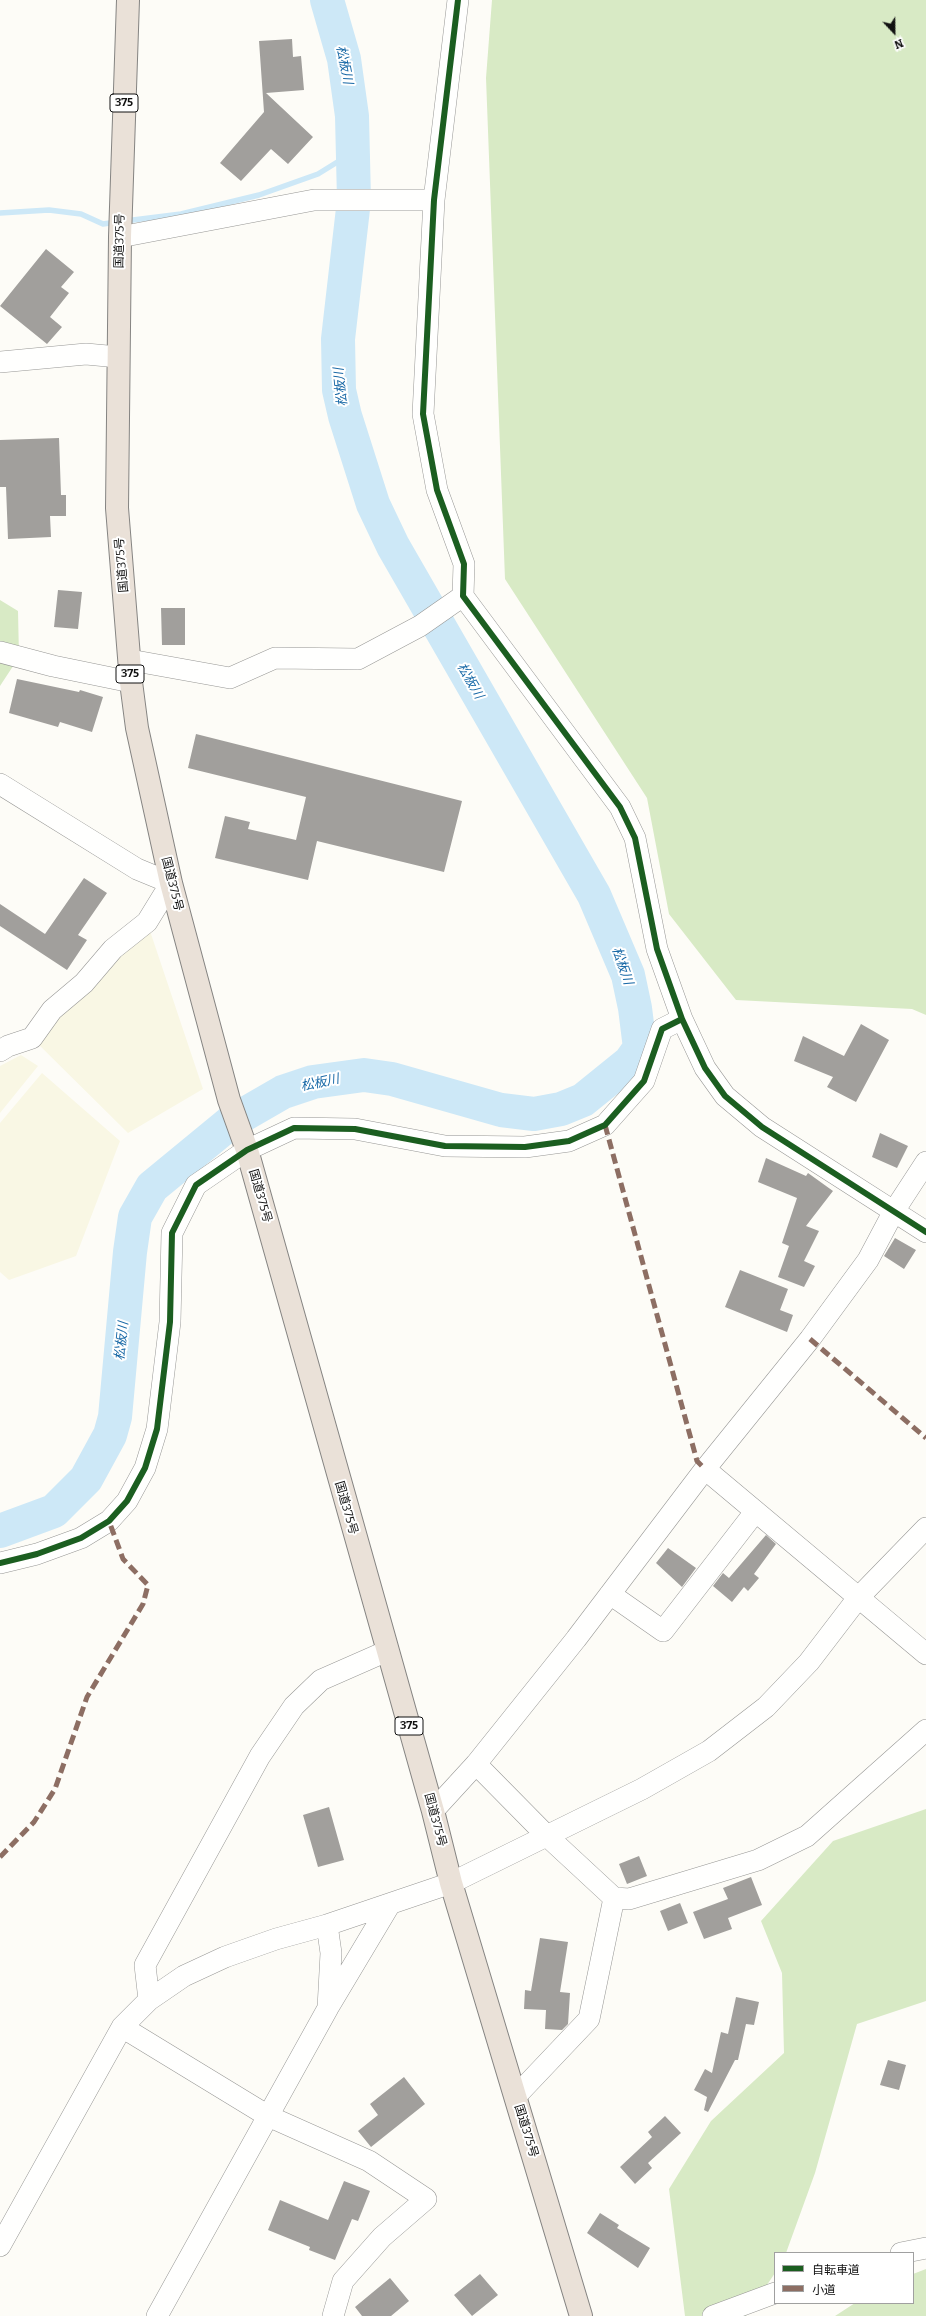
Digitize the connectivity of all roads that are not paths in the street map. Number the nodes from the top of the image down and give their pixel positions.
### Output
1 (128, 0) edge
2 (458, 0) edge
3 (434, 200) junction
4 (120, 237) junction
5 (118, 357) junction
6 (0, 362) edge
7 (456, 600) junction
8 (0, 652) edge
9 (130, 660) junction
10 (131, 682) junction
11 (0, 784) edge
12 (171, 883) junction
13 (682, 1019) junction
14 (0, 1051) edge
15 (244, 1142) junction
16 (926, 1162) edge
17 (894, 1211) junction
18 (926, 1232) edge
19 (705, 1469) junction
20 (755, 1512) junction
21 (926, 1528) edge
22 (0, 1563) edge
23 (610, 1594) junction
24 (858, 1598) junction
25 (387, 1651) junction
26 (926, 1654) edge
27 (926, 1730) edge
28 (476, 1764) junction
29 (433, 1812) junction
30 (546, 1835) junction
31 (451, 1883) junction
32 (614, 1898) junction
33 (390, 1904) junction
34 (328, 1925) junction
35 (149, 2000) junction
36 (328, 2008) junction
37 (122, 2027) junction
38 (516, 2096) junction
39 (268, 2116) junction
40 (0, 2246) edge
41 (926, 2248) edge
42 (906, 2252) edge
43 (774, 2293) edge
44 (157, 2316) edge
45 (333, 2316) edge
46 (581, 2316) edge
47 (713, 2316) edge

1 - 4 highway, 国道375号 / 375
2 - 3 street
3 - 4 street
3 - 7 street
4 - 5 highway, 国道375号 / 375
5 - 6 street
5 - 9 highway, 国道375号 / 375
7 - 9 street
7 - 13 street
8 - 10 street
9 - 10 highway, 国道375号 / 375
10 - 12 highway, 国道375号 / 375
11 - 12 street
12 - 14 street
12 - 15 highway, 国道375号 / 375
13 - 15 street
13 - 17 street
15 - 22 street
15 - 25 highway, 国道375号 / 375
16 - 17 street
17 - 18 street
17 - 19 street
19 - 20 street
19 - 23 street
20 - 23 street
20 - 24 street
21 - 24 street
23 - 28 street
24 - 26 street
24 - 30 street
25 - 29 highway, 国道375号 / 375
25 - 35 street
27 - 32 street
28 - 29 street
28 - 30 street
29 - 31 highway, 国道375号 / 375
30 - 31 street
30 - 32 street
31 - 33 street
31 - 38 highway, 国道375号 / 375
32 - 38 street
33 - 34 street
33 - 36 street
34 - 35 street
34 - 36 street
35 - 37 street
36 - 39 street
37 - 39 street
37 - 40 street
38 - 46 highway, 国道375号 / 375
39 - 44 street
39 - 45 street
41 - 42 street
43 - 47 street

